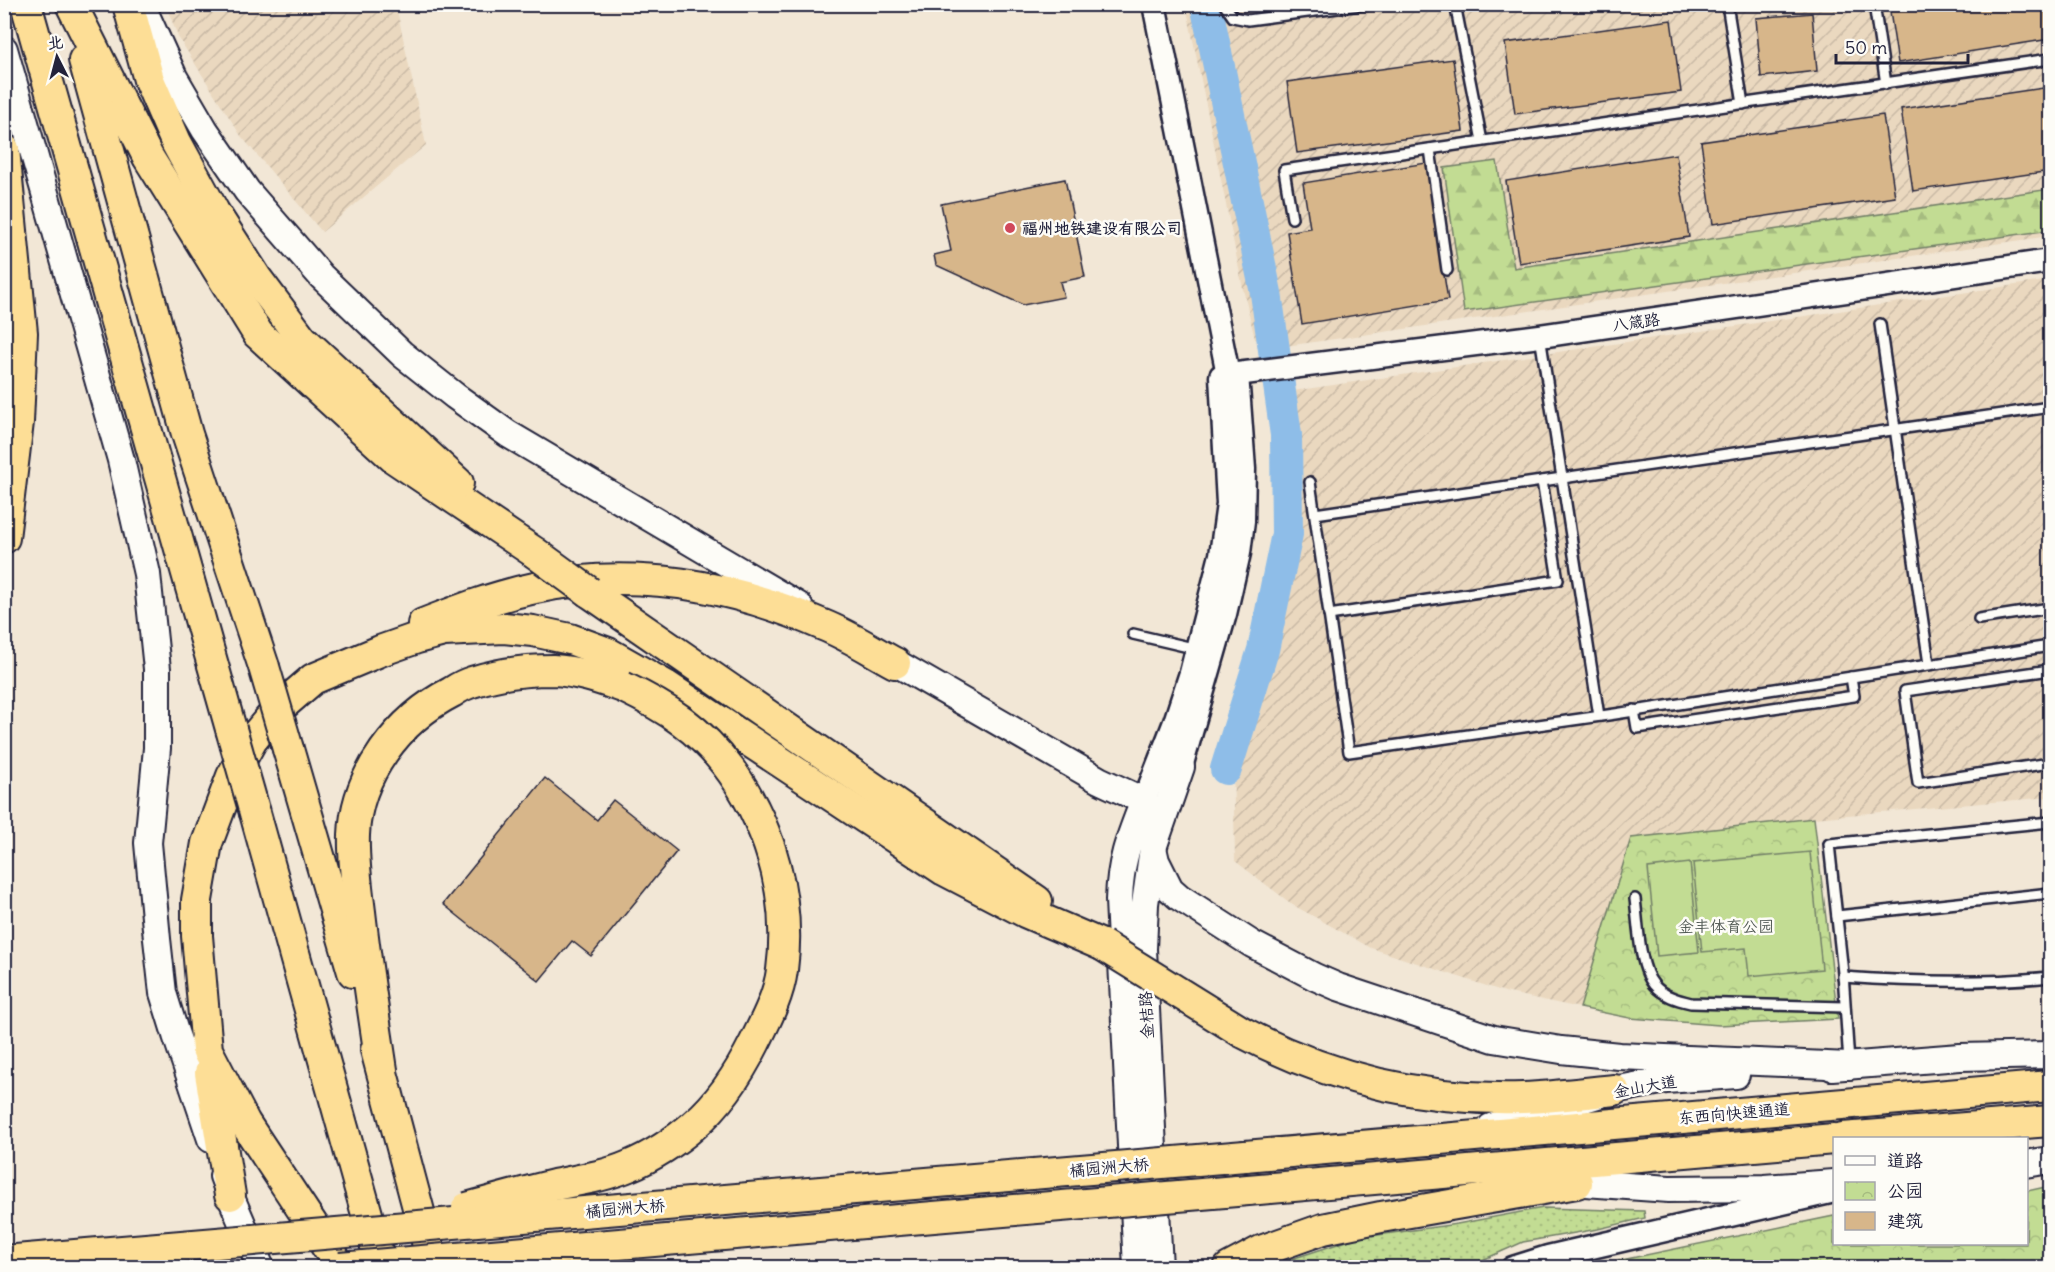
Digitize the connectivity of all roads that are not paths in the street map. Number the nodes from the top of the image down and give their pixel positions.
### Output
1 (26, 4) edge
2 (70, 4) edge
3 (128, 4) edge
4 (141, 4) edge
5 (1154, 4) edge
6 (1224, 4) edge
7 (1368, 4) edge
8 (1455, 4) edge
9 (1728, 4) edge
10 (1875, 4) edge
11 (4, 48) edge
12 (2050, 59) edge
13 (1886, 84) junction
14 (1743, 104) junction
15 (1482, 141) junction
16 (4, 149) edge
17 (1430, 149) junction
18 (1292, 218) dead end
19 (2050, 261) edge
20 (1447, 270) dead end
21 (1880, 324) dead end
22 (1540, 336) junction
23 (1229, 375) junction
24 (2050, 407) edge
25 (1896, 429) junction
26 (1563, 478) junction
27 (1542, 481) junction
28 (1310, 482) dead end
29 (1315, 514) junction
30 (4, 538) edge
31 (534, 552) junction
32 (2050, 608) edge
33 (1329, 615) junction
34 (1979, 619) dead end
35 (1133, 634) dead end
36 (2050, 646) edge
37 (1197, 649) junction
38 (895, 663) junction
39 (1929, 664) junction
40 (2050, 670) edge
41 (1851, 676) junction
42 (313, 679) junction
43 (1634, 710) junction
44 (1599, 716) junction
45 (2050, 764) edge
46 (1180, 767) joint
47 (1144, 801) junction
48 (2050, 822) edge
49 (1153, 848) junction
50 (2050, 893) edge
51 (1635, 899) dead end
52 (1837, 916) junction
53 (1102, 945) junction
54 (1843, 977) junction
55 (2050, 977) edge
56 (1844, 1007) junction
57 (207, 1050) junction
58 (2050, 1055) edge
59 (1849, 1066) junction
60 (382, 1070) junction
61 (2050, 1086) edge
62 (1614, 1090) junction
63 (2050, 1121) edge
64 (1856, 1137) edge
65 (1833, 1139) edge
66 (1418, 1140) junction
67 (1245, 1156) joint
68 (2050, 1160) edge
69 (2028, 1164) edge
70 (1422, 1175) junction
71 (1576, 1183) junction
72 (1833, 1183) edge
73 (1833, 1190) edge
74 (230, 1195) junction
75 (393, 1228) junction
76 (4, 1261) edge
77 (389, 1265) edge
78 (261, 1268) edge
79 (340, 1268) edge
80 (427, 1268) edge
81 (434, 1268) edge
82 (1137, 1268) edge
83 (1160, 1268) edge
84 (1229, 1268) edge
85 (1513, 1268) edge

1 - 77 highway, bridge
2 - 31 highway
2 - 60 highway, bridge
3 - 31 highway
4 - 38 main road
5 - 23 street
6 - 7 lane
8 - 15 lane
9 - 14 lane
10 - 13 lane
11 - 74 main road
12 - 13 lane
13 - 14 lane
14 - 15 lane
15 - 17 lane
16 - 30 highway
17 - 18 lane
17 - 20 lane
19 - 22 street, 八箴路
21 - 25 lane
22 - 23 street, 八箴路
22 - 26 lane
23 - 37 street
23 - 46 street
24 - 25 lane
25 - 26 lane
25 - 39 lane
26 - 27 lane
26 - 44 lane
27 - 29 lane
27 - 33 lane
28 - 29 lane
29 - 33 lane
31 - 53 highway, bridge
32 - 34 lane
33 - 44 lane
35 - 37 lane
36 - 39 lane
37 - 47 street
38 - 42 highway
38 - 47 main road
39 - 41 lane
40 - 45 lane
41 - 43 lane
41 - 43 lane
42 - 53 highway
42 - 57 highway
43 - 44 lane
46 - 49 main road, 金桔路
47 - 49 main road
47 - 82 main road
48 - 52 lane
49 - 59 main road
49 - 83 main road, 金桔路
50 - 52 lane
51 - 56 lane
52 - 54 lane
53 - 62 highway, bridge
54 - 55 lane
54 - 56 lane
56 - 59 lane
57 - 74 highway
57 - 79 highway
58 - 59 main road, 金山大道
59 - 62 main road, 金山大道
60 - 75 highway, bridge
60 - 81 highway
61 - 66 highway, 东西向快速通道
62 - 66 main road, 金山大道
63 - 64 highway
65 - 70 highway
66 - 67 highway, 金山大道
67 - 75 highway, 橘园洲大桥, bridge
68 - 69 main road
70 - 71 main road
70 - 77 highway, bridge
71 - 72 main road
71 - 84 highway
73 - 85 street
74 - 78 main road
75 - 76 highway, 橘园洲大桥, bridge
77 - 79 highway, bridge
77 - 80 highway, bridge

